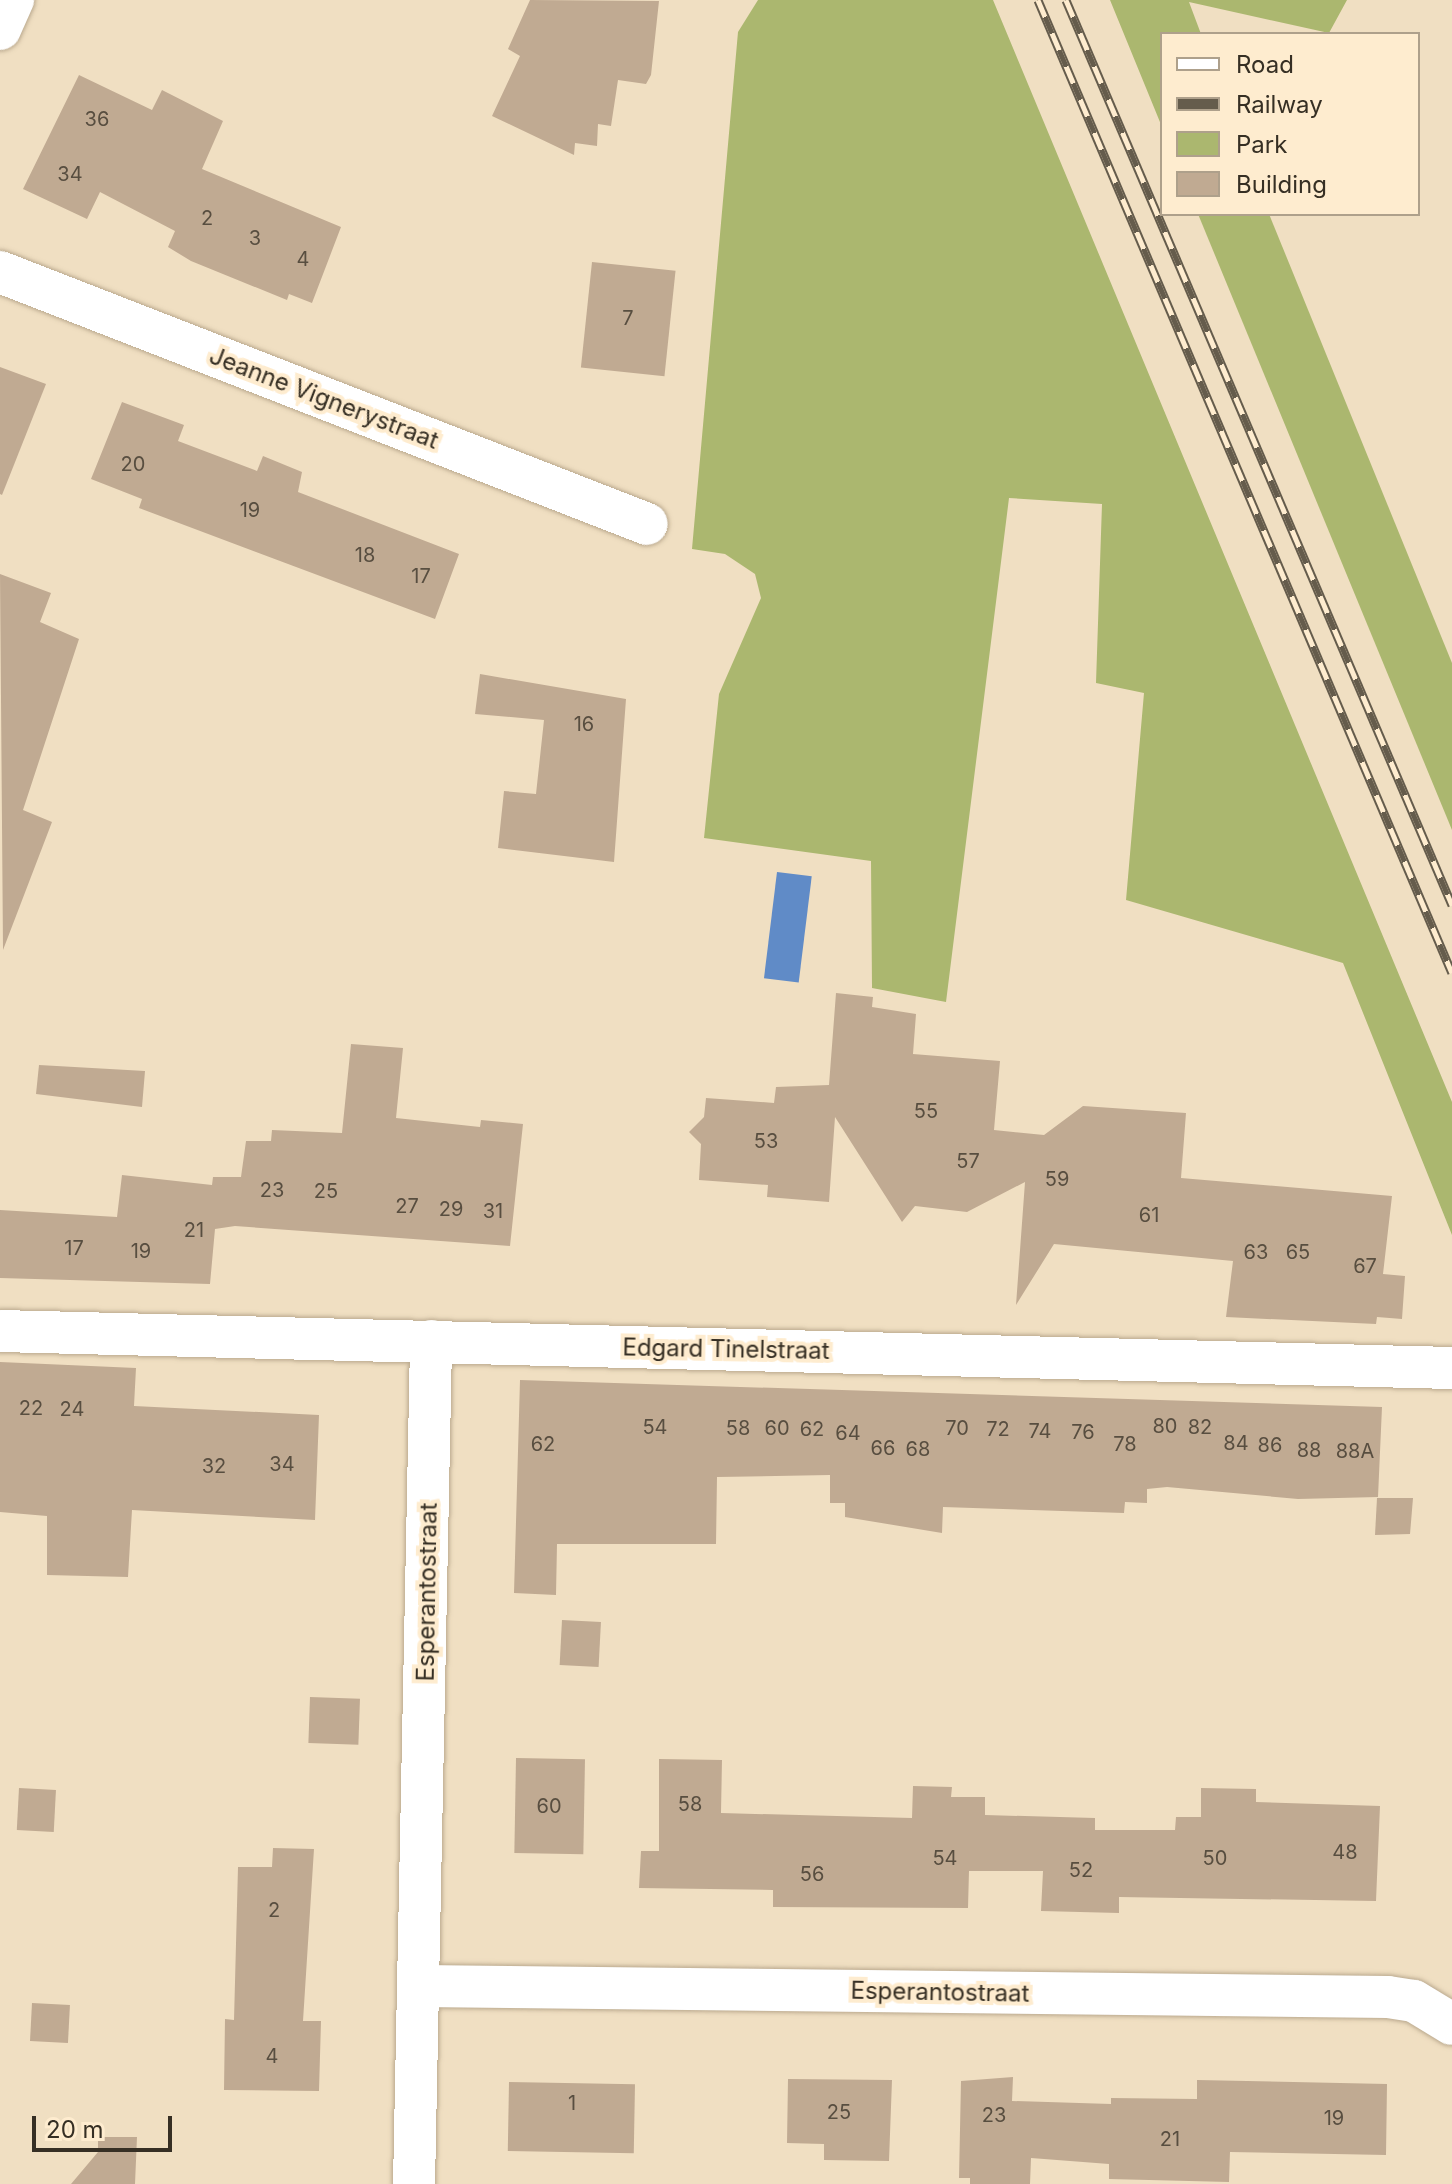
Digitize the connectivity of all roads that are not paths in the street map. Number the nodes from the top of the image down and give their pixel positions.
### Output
1 (13, 0) edge
2 (0, 29) edge
3 (0, 272) edge
4 (647, 524) dead end
5 (0, 1331) edge
6 (431, 1341) junction
7 (1452, 1368) edge
8 (420, 1986) junction
9 (1452, 2024) edge
10 (414, 2184) edge

1 - 2 street
3 - 4 street, Jeanne Vignerystraat
5 - 6 street, Edgard Tinelstraat
6 - 7 street, Edgard Tinelstraat
6 - 8 street, Esperantostraat
8 - 9 street, Esperantostraat
8 - 10 street, Esperantostraat

